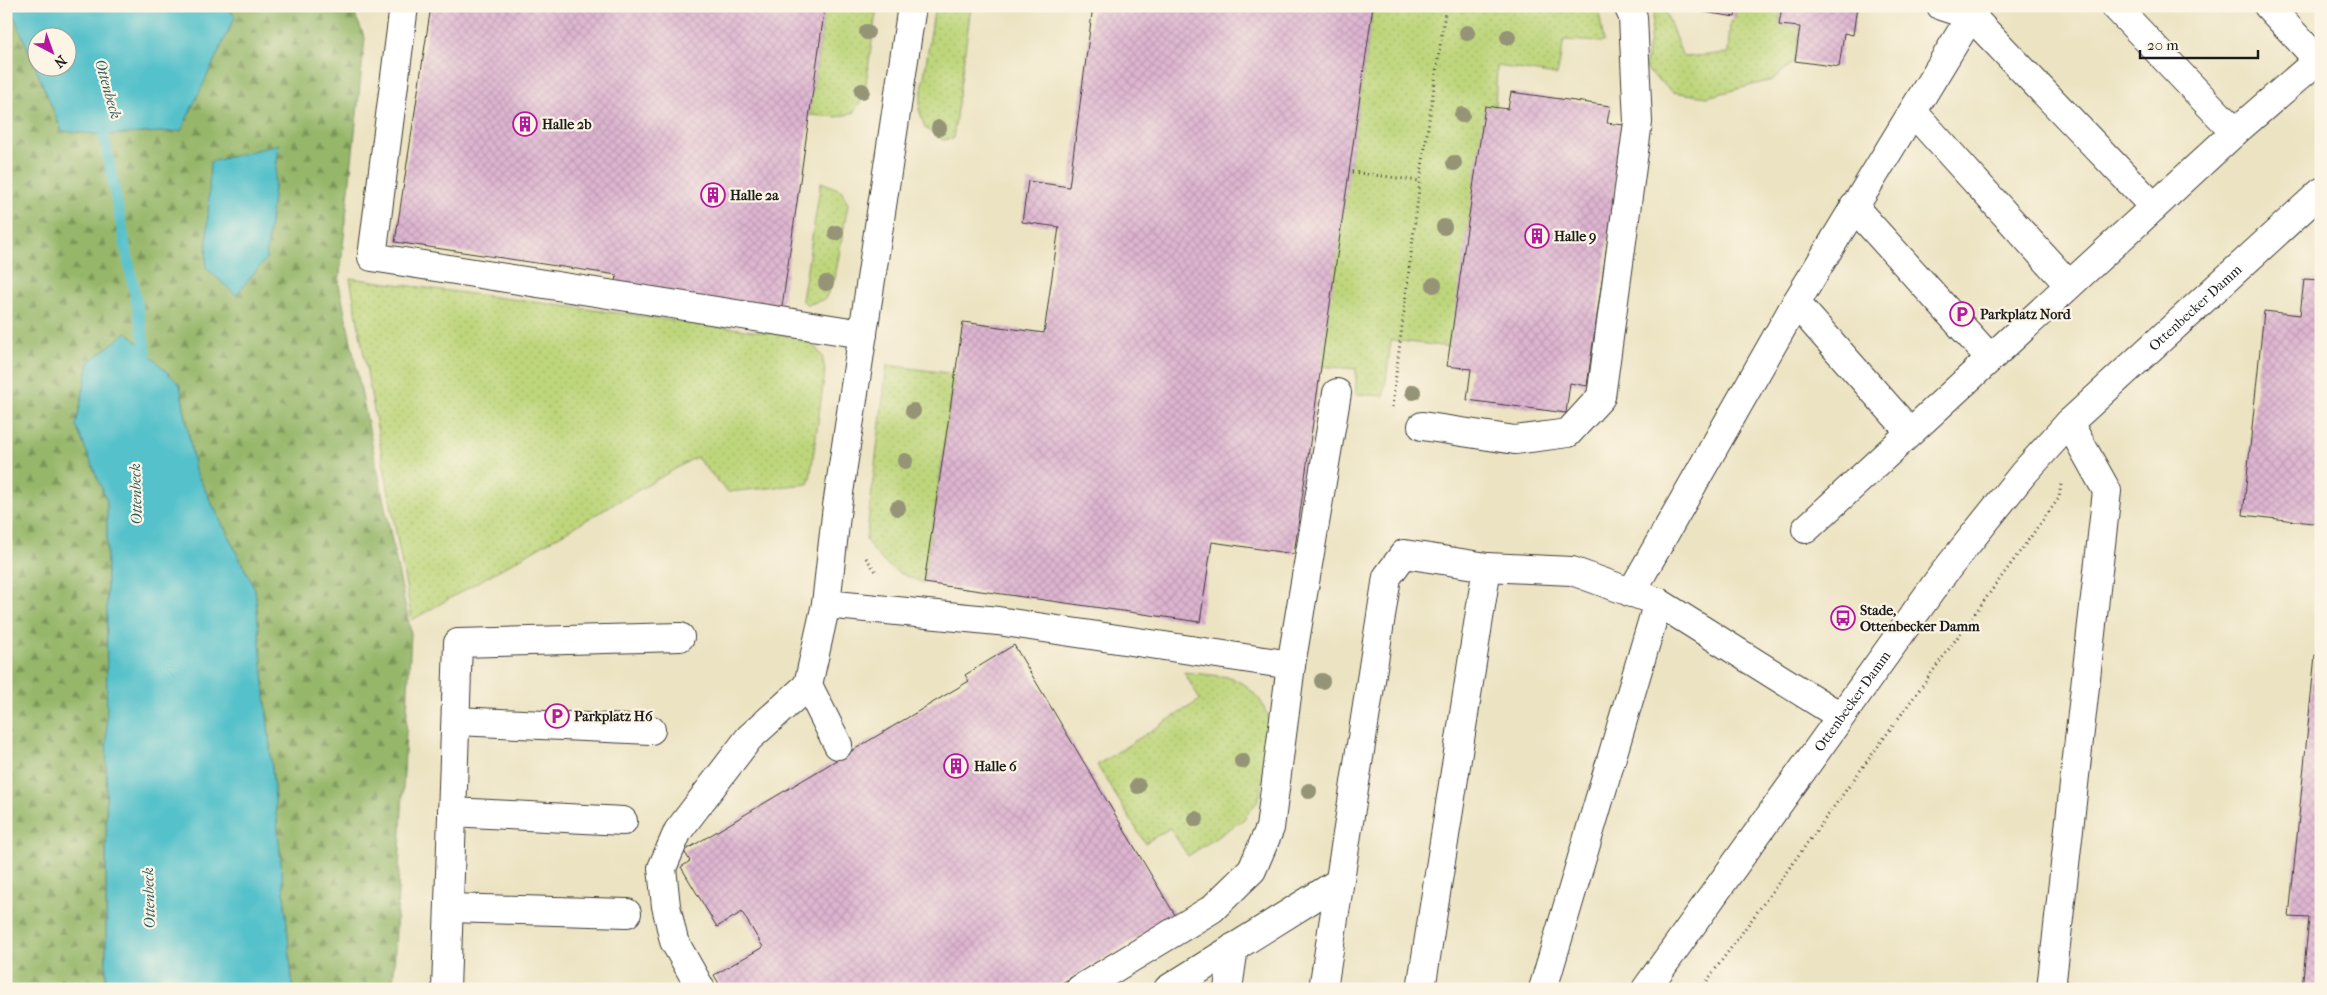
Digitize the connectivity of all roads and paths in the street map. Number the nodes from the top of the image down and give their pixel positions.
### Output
1 (404, 6) edge
2 (912, 6) edge
3 (1446, 6) edge
4 (1628, 6) edge
5 (1941, 6) edge
6 (2115, 6) edge
7 (2268, 6) edge
8 (1974, 11) edge
9 (1913, 112) junction
10 (2236, 132) junction
11 (1352, 172) dead end
12 (1420, 181) junction
13 (2321, 192) edge
14 (1854, 207) junction
15 (2154, 207) junction
16 (2069, 285) junction
17 (1796, 303) junction
18 (863, 334) junction
19 (1990, 358) junction
20 (1337, 393) dead end
21 (1392, 410) dead end
22 (2069, 424) junction
23 (1422, 426) dead end
24 (1910, 432) junction
25 (2062, 480) dead end
26 (1806, 529) dead end
27 (1487, 567) junction
28 (1631, 593) junction
29 (1658, 602) junction
30 (826, 604) junction
31 (680, 637) dead end
32 (1291, 665) junction
33 (808, 685) junction
34 (1840, 716) junction
35 (456, 721) junction
36 (651, 730) dead end
37 (838, 745) dead end
38 (452, 812) junction
39 (623, 821) dead end
40 (1339, 882) junction
41 (449, 908) junction
42 (626, 913) dead end
43 (1234, 947) junction
44 (446, 989) edge
45 (701, 989) edge
46 (1080, 989) edge
47 (1168, 989) edge
48 (1228, 989) edge
49 (1323, 989) edge
50 (1421, 989) edge
51 (1543, 989) edge
52 (1646, 989) edge
53 (1701, 989) edge
54 (2051, 989) edge

1 - 18 street
2 - 18 street
3 - 12 path
4 - 23 street
5 - 8 street
6 - 10 street
7 - 10 street
8 - 9 street
8 - 15 street
9 - 14 street
9 - 16 street
10 - 15 street
11 - 12 path
12 - 21 path
13 - 22 street, Ottenbecker Damm
14 - 17 street
14 - 19 street
15 - 16 street
16 - 19 street
17 - 24 street
17 - 28 street
18 - 30 street
19 - 24 street
20 - 32 street
22 - 34 street, Ottenbecker Damm
22 - 54 street
24 - 26 street
25 - 53 path
27 - 28 street
27 - 40 street
27 - 50 street
28 - 29 street
29 - 34 street
29 - 51 street
30 - 32 street
30 - 33 street
31 - 35 street
32 - 46 street
33 - 37 street
33 - 45 street
34 - 52 street, Ottenbecker Damm
35 - 36 street
35 - 38 street
38 - 39 street
38 - 41 street
40 - 43 street
40 - 49 street
41 - 42 street
41 - 44 street
43 - 47 street
43 - 48 street

